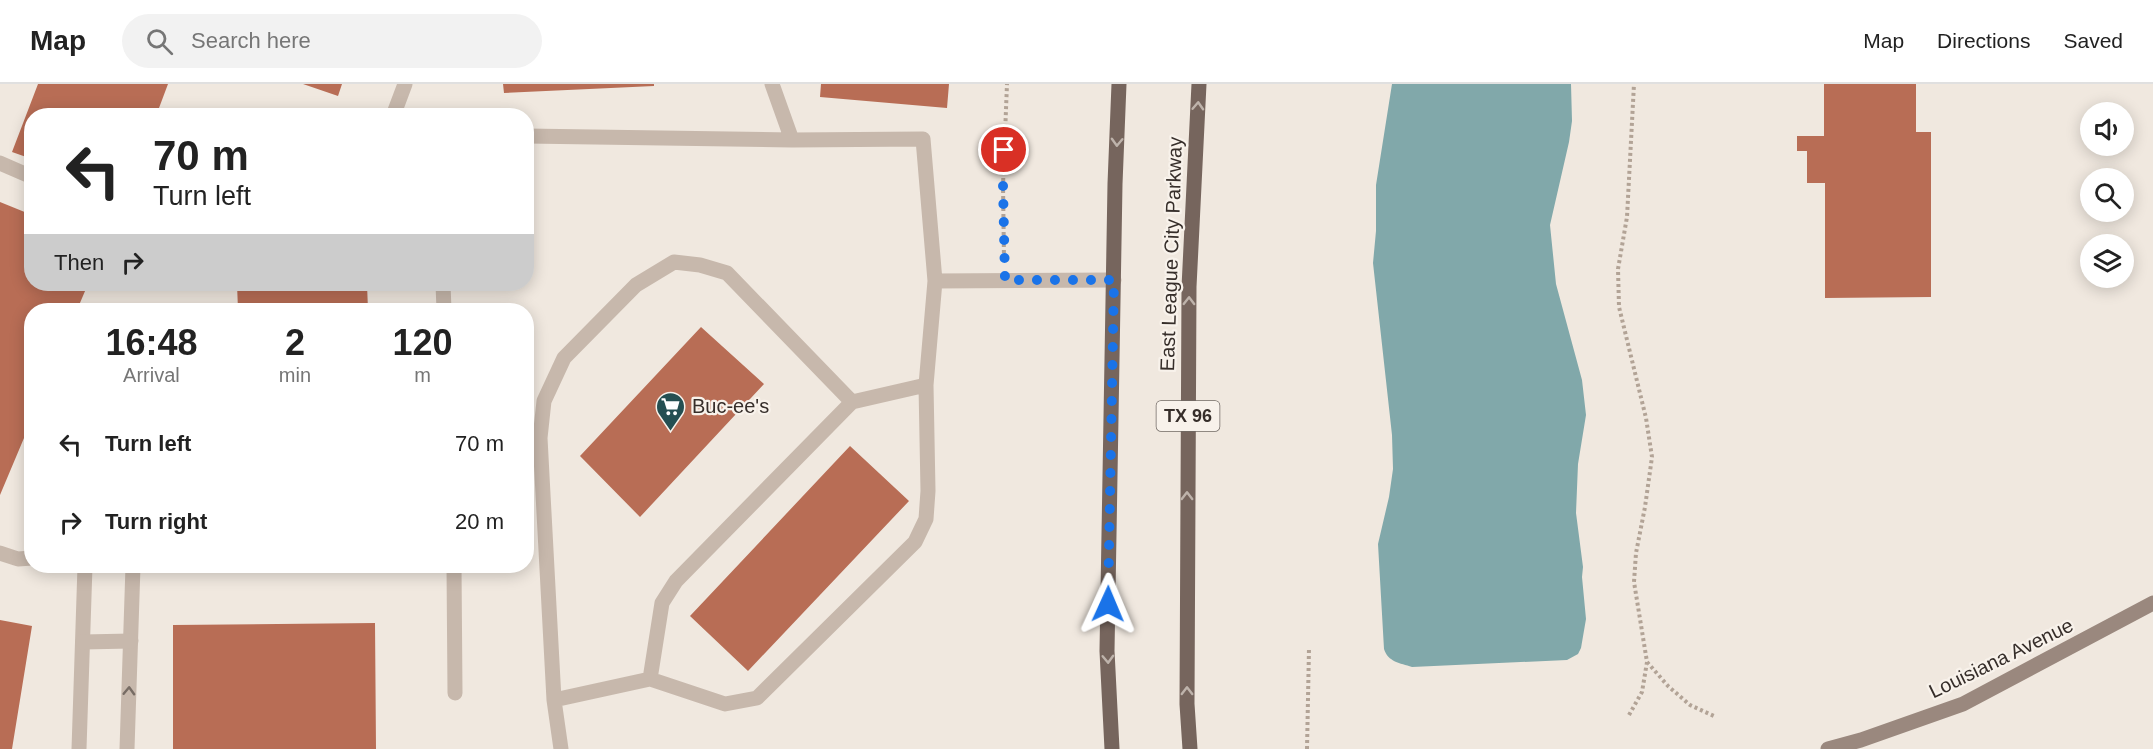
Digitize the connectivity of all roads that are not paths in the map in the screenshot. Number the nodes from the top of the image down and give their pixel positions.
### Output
1 (405, 84) edge
2 (772, 84) edge
3 (1119, 84) edge
4 (1199, 84) edge
5 (396, 108) edge
6 (534, 135) edge
7 (792, 140) junction
8 (0, 163) edge
9 (24, 174) edge
10 (1114, 280) junction
11 (935, 281) junction
12 (926, 385) junction
13 (852, 402) junction
14 (0, 553) edge
15 (24, 559) edge
16 (85, 573) edge
17 (134, 573) edge
18 (454, 573) edge
19 (2153, 603) edge
20 (131, 641) junction
21 (83, 642) junction
22 (650, 679) junction
23 (454, 693) dead end
24 (554, 700) junction
25 (79, 749) edge
26 (127, 749) edge
27 (561, 749) edge
28 (1112, 749) edge
29 (1190, 749) edge
30 (1828, 749) edge

1 - 5 street
2 - 7 street
3 -> 10 main road
29 -> 4 main road, East League City Parkway / TX 96
6 - 7 street
7 - 11 street
8 - 9 street
10 - 11 street
10 -> 28 main road
11 - 12 street
12 - 13 street
12 - 22 street
13 - 22 street
13 - 24 street
14 - 15 street
16 - 21 street
17 - 20 street
18 - 23 street
19 - 30 street, Louisiana Avenue
20 - 21 street
26 -> 20 street
21 - 25 street
22 - 24 street
24 - 27 street

